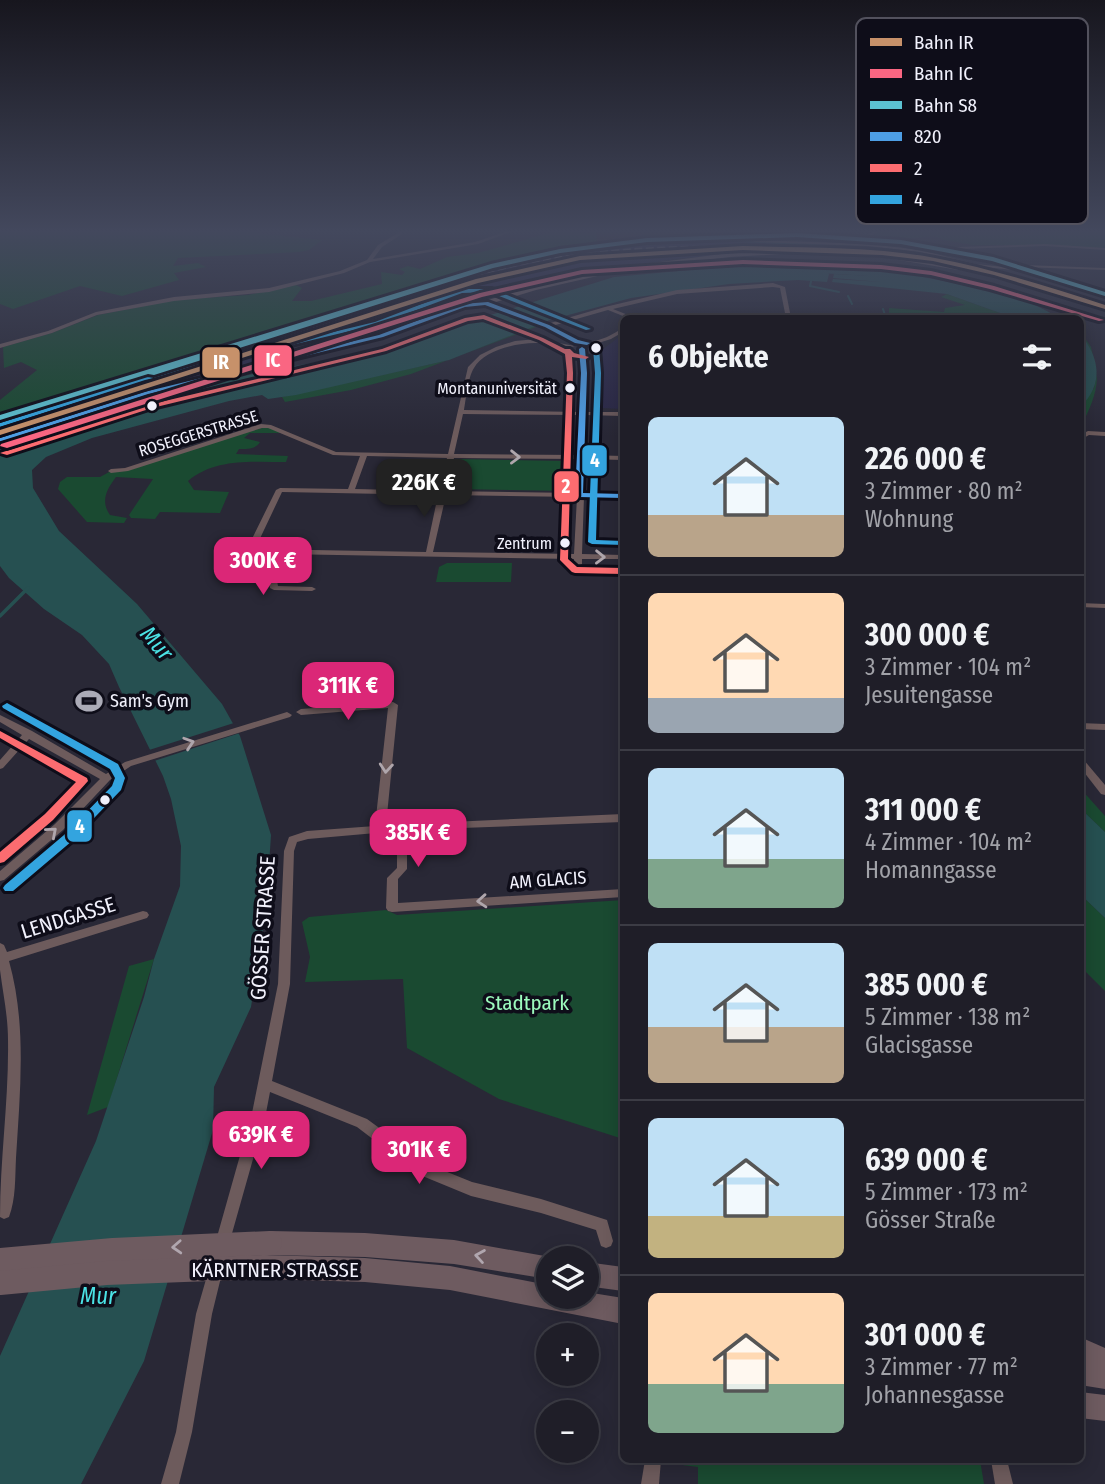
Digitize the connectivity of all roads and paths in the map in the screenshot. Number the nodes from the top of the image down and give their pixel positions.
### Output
1 (182, 298) edge
2 (500, 298) edge
3 (654, 298) edge
4 (486, 303) junction
5 (607, 309) junction
6 (623, 315) edge
7 (545, 326) junction
8 (620, 332) edge
9 (580, 345) junction
10 (0, 346) edge
11 (463, 412) junction
12 (581, 413) junction
13 (620, 414) edge
14 (1105, 434) edge
15 (1084, 435) edge
16 (0, 440) edge
17 (365, 455) junction
18 (451, 456) junction
19 (579, 457) junction
20 (620, 458) edge
21 (111, 471) dead end
22 (351, 491) junction
23 (444, 492) junction
24 (579, 495) junction
25 (620, 496) edge
26 (277, 551) junction
27 (429, 554) junction
28 (620, 557) edge
29 (578, 560) junction
30 (312, 589) dead end
31 (1084, 605) edge
32 (1105, 606) edge
33 (301, 712) dead end
34 (287, 715) dead end
35 (0, 718) edge
36 (1084, 726) edge
37 (1105, 727) edge
38 (29, 733) junction
39 (0, 766) edge
40 (1084, 766) edge
41 (106, 778) junction
42 (1105, 792) edge
43 (620, 818) edge
44 (402, 827) junction
45 (380, 831) junction
46 (0, 877) edge
47 (620, 892) edge
48 (143, 915) dead end
49 (2, 953) edge
50 (265, 1084) junction
51 (4, 1212) dead end
52 (606, 1241) dead end
53 (0, 1260) edge
54 (536, 1265) edge
55 (599, 1275) edge
56 (620, 1279) edge
57 (0, 1283) edge
58 (536, 1295) edge
59 (599, 1307) edge
60 (620, 1310) edge
61 (1084, 1352) edge
62 (1105, 1362) edge
63 (1084, 1373) edge
64 (1105, 1376) edge
65 (1084, 1405) edge
66 (1105, 1408) edge
67 (653, 1463) edge
68 (1000, 1463) edge
69 (170, 1484) edge
70 (650, 1484) edge
71 (1004, 1484) edge

1 - 10 street
2 - 4 main road
3 - 5 street
4 - 7 street
4 - 16 main road
5 - 6 street
5 - 7 street
7 - 9 street
8 - 9 street
9 - 11 street
9 - 12 street
11 - 12 street
11 - 18 street
12 - 13 street
12 - 19 street
14 - 15 street
17 - 18 street, ROSEGGERSTRASSE
17 - 21 street, ROSEGGERSTRASSE
17 - 22 street
18 -> 19 street, ROSEGGERSTRASSE
18 - 23 street
19 - 20 street, ROSEGGERSTRASSE
19 - 24 street
22 - 23 street
22 - 26 street
23 - 24 street
23 - 27 street
24 - 25 street
24 - 29 street
26 - 27 street
26 - 30 street
27 - 29 street
29 -> 28 street
31 - 32 street
33 -> 45 street
41 -> 34 street
35 - 38 street
36 - 37 street
38 - 39 street
38 - 41 street
40 - 42 street
46 -> 41 street
43 - 44 street
44 - 45 street
47 -> 44 street, AM GLACIS
45 - 50 street, GÖSSER STRASSE
48 - 49 street, LENDGASSE
49 - 51 street
50 - 52 street
50 - 69 street, GÖSSER STRASSE
54 -> 53 main road, KÄRNTNER STRASSE, bridge
55 - 56 main road
57 - 58 main road, KÄRNTNER STRASSE, bridge
59 - 60 main road, KÄRNTNER STRASSE
61 - 62 main road
63 - 64 main road
65 - 66 main road
67 - 70 street
68 - 71 street

